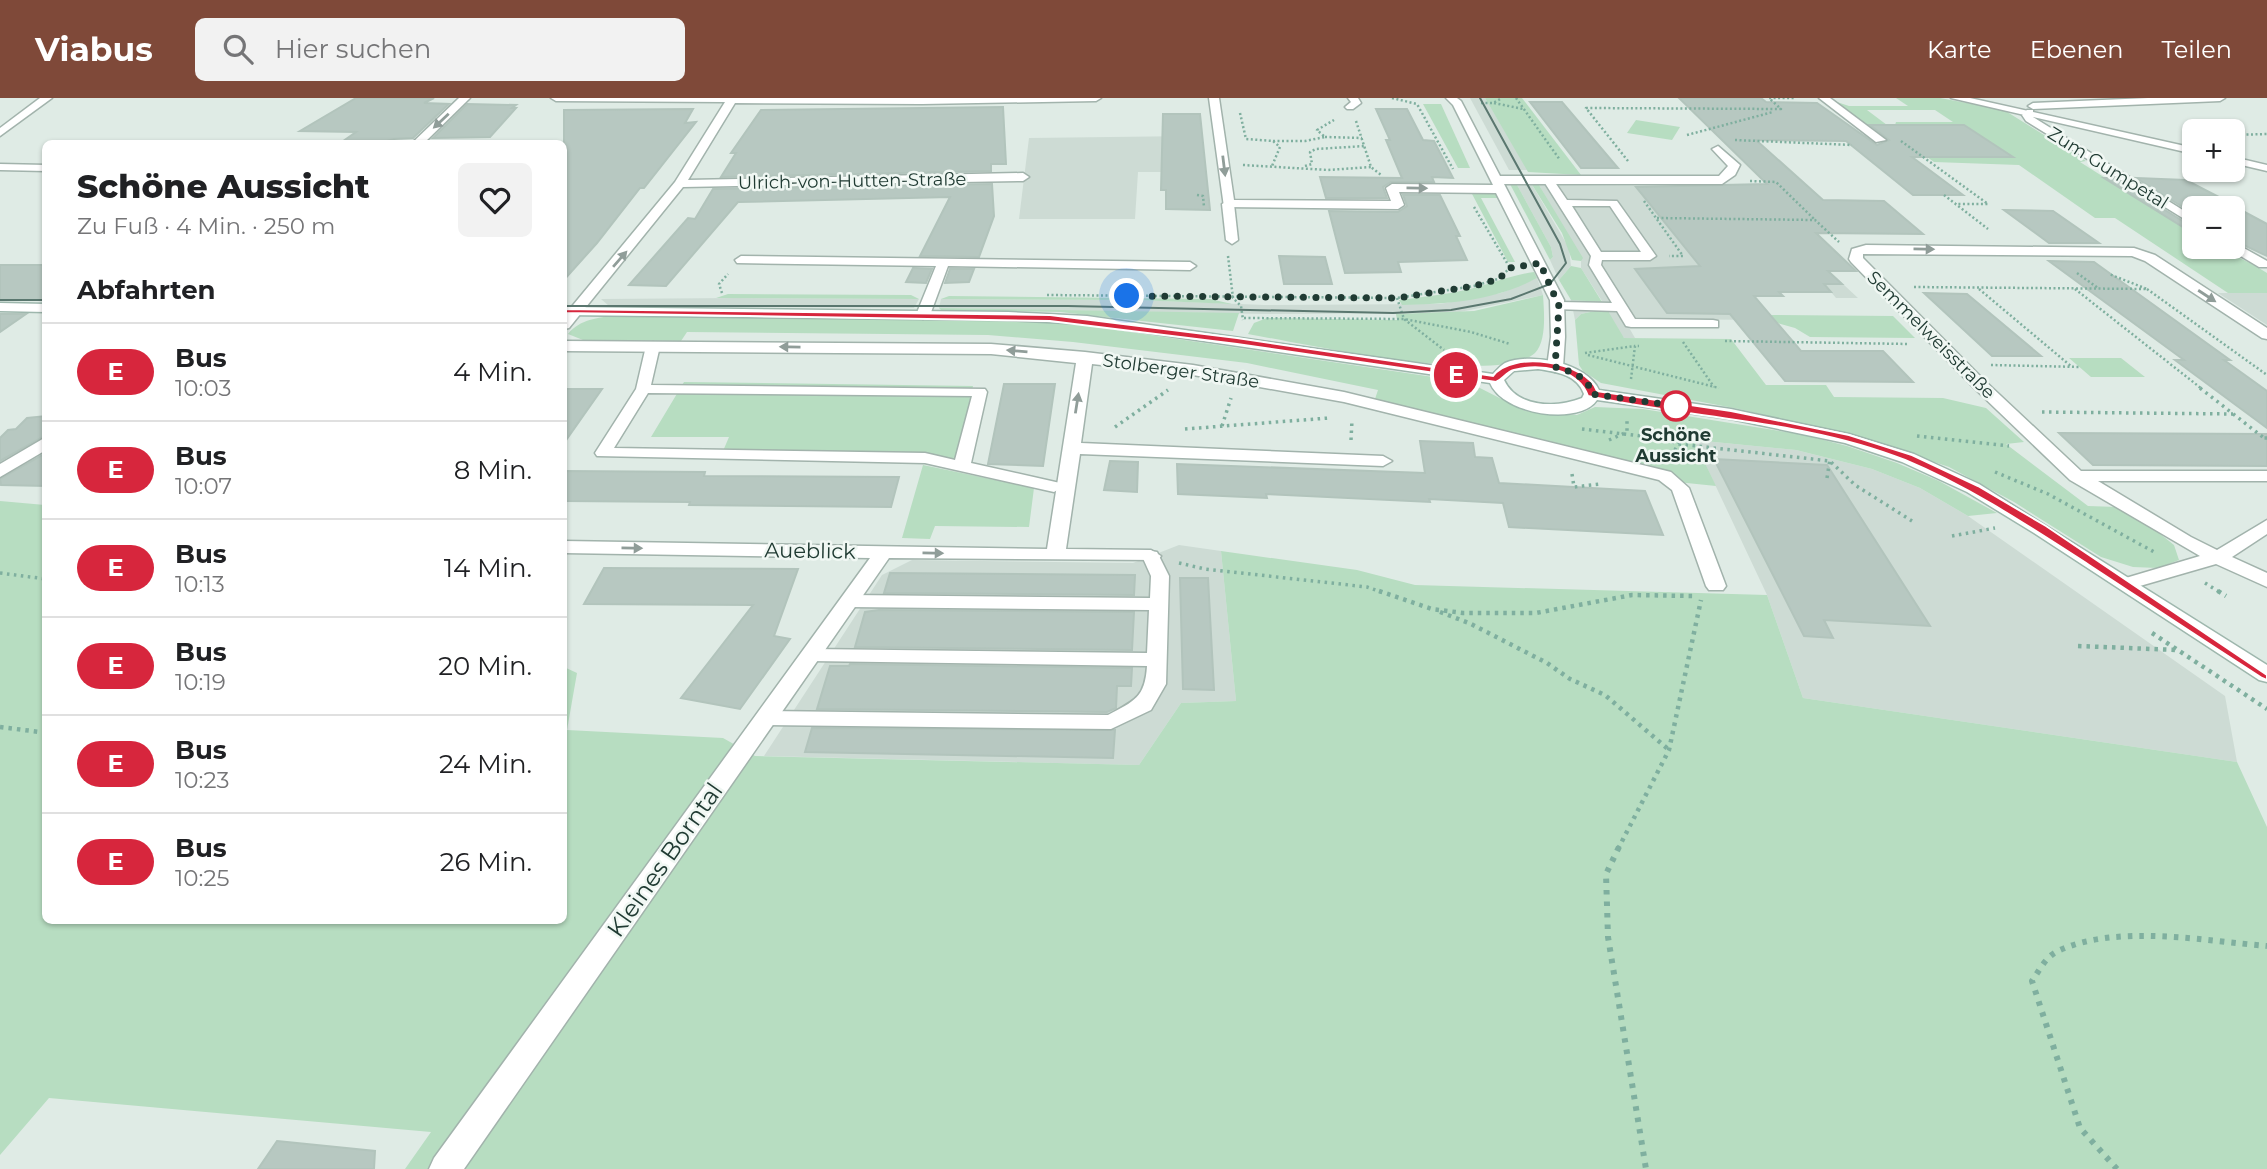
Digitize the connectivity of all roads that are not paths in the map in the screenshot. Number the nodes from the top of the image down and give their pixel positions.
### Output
1 (47, 98) edge
2 (465, 98) edge
3 (556, 98) edge
4 (1096, 98) edge
5 (1214, 98) edge
6 (1451, 98) edge
7 (1824, 98) edge
8 (1956, 98) edge
9 (2220, 98) edge
10 (697, 99) edge
11 (922, 100) edge
12 (731, 101) junction
13 (2008, 107) junction
14 (2030, 113) junction
15 (0, 133) edge
16 (420, 140) edge
17 (1880, 140) road end
18 (2182, 148) edge
19 (1718, 149) dead end
20 (2245, 163) edge
21 (0, 167) edge
22 (42, 168) edge
23 (2267, 168) edge
24 (1023, 177) dead end
25 (1548, 180) junction
26 (1597, 180) junction
27 (680, 184) junction
28 (1500, 185) junction
29 (1564, 203) junction
30 (1613, 203) junction
31 (1227, 204) junction
32 (2182, 215) edge
33 (1232, 240) road end
34 (2245, 253) edge
35 (1597, 256) junction
36 (741, 260) dead end
37 (943, 263) junction
38 (2263, 264) dead end
39 (1190, 266) dead end
40 (1559, 306) junction
41 (0, 307) edge
42 (1620, 307) junction
43 (42, 308) edge
44 (569, 311) edge
45 (923, 315) junction
46 (1713, 324) dead end
47 (2267, 335) edge
48 (567, 346) edge
49 (653, 346) junction
50 (1085, 357) junction
51 (1555, 367) junction
52 (1496, 379) junction
53 (643, 389) junction
54 (1592, 394) junction
55 (42, 445) edge
56 (1070, 448) junction
57 (1383, 461) dead end
58 (962, 466) junction
59 (0, 472) edge
60 (2076, 476) junction
61 (2267, 476) edge
62 (1054, 487) dead end
63 (2267, 526) edge
64 (567, 547) edge
65 (884, 552) junction
66 (1056, 555) junction
67 (1151, 556) joint
68 (2219, 557) junction
69 (2267, 581) edge
70 (2126, 584) junction
71 (1716, 586) dead end
72 (849, 601) junction
73 (1159, 604) junction
74 (811, 655) junction
75 (1157, 660) junction
76 (2267, 675) edge
77 (766, 718) junction
78 (445, 1169) edge

1 - 15 street
2 -> 16 street
3 - 10 street
4 - 11 street
5 -> 31 street
6 - 28 street
7 - 17 street
8 - 13 street, Zum Gumpetal
9 - 13 street
10 - 12 street
11 - 12 street
12 - 27 street
13 - 14 street, Zum Gumpetal
14 - 18 street, Zum Gumpetal
14 - 32 lane, Zum Gumpetal
19 - 26 street
20 - 23 street
21 - 22 street
24 - 27 street, Ulrich-von-Hutten-Straße
25 - 26 street
25 - 28 street
25 - 29 lane
26 - 30 lane
44 -> 27 street
31 -> 28 street
28 - 40 street
29 - 30 lane
29 - 35 lane
30 - 35 lane
31 - 33 lane
34 - 38 lane
35 - 42 lane
36 - 37 lane
37 - 39 lane
37 - 45 lane
40 - 42 lane
40 - 51 street
41 - 43 street
42 - 46 lane
44 - 45 street, Stolberger Straße
45 - 52 street, Stolberger Straße
60 -> 47 street, Semmelweisstraße
48 - 49 street, Stolberger Straße
50 -> 49 street, Stolberger Straße
49 - 53 lane
56 -> 50 street
50 - 71 street, Stolberger Straße
51 - 52 street
51 - 54 street
52 - 54 street
53 - 58 lane
53 - 58 lane
54 - 70 street
55 - 59 street
56 - 57 street
56 - 66 street
58 - 62 lane
60 - 61 street
60 - 68 street, Semmelweisstraße
63 - 68 street
64 -> 65 street, Aueblick
65 -> 66 street, Aueblick
65 - 72 street, Kleines Borntal
66 - 67 street, Aueblick
67 - 73 lane
68 - 69 street, Semmelweisstraße
68 - 70 street
70 - 76 street
72 - 73 lane
72 - 74 street, Kleines Borntal
73 - 75 lane
74 - 75 lane
74 - 77 street, Kleines Borntal
75 - 77 lane
77 - 78 street, Kleines Borntal

